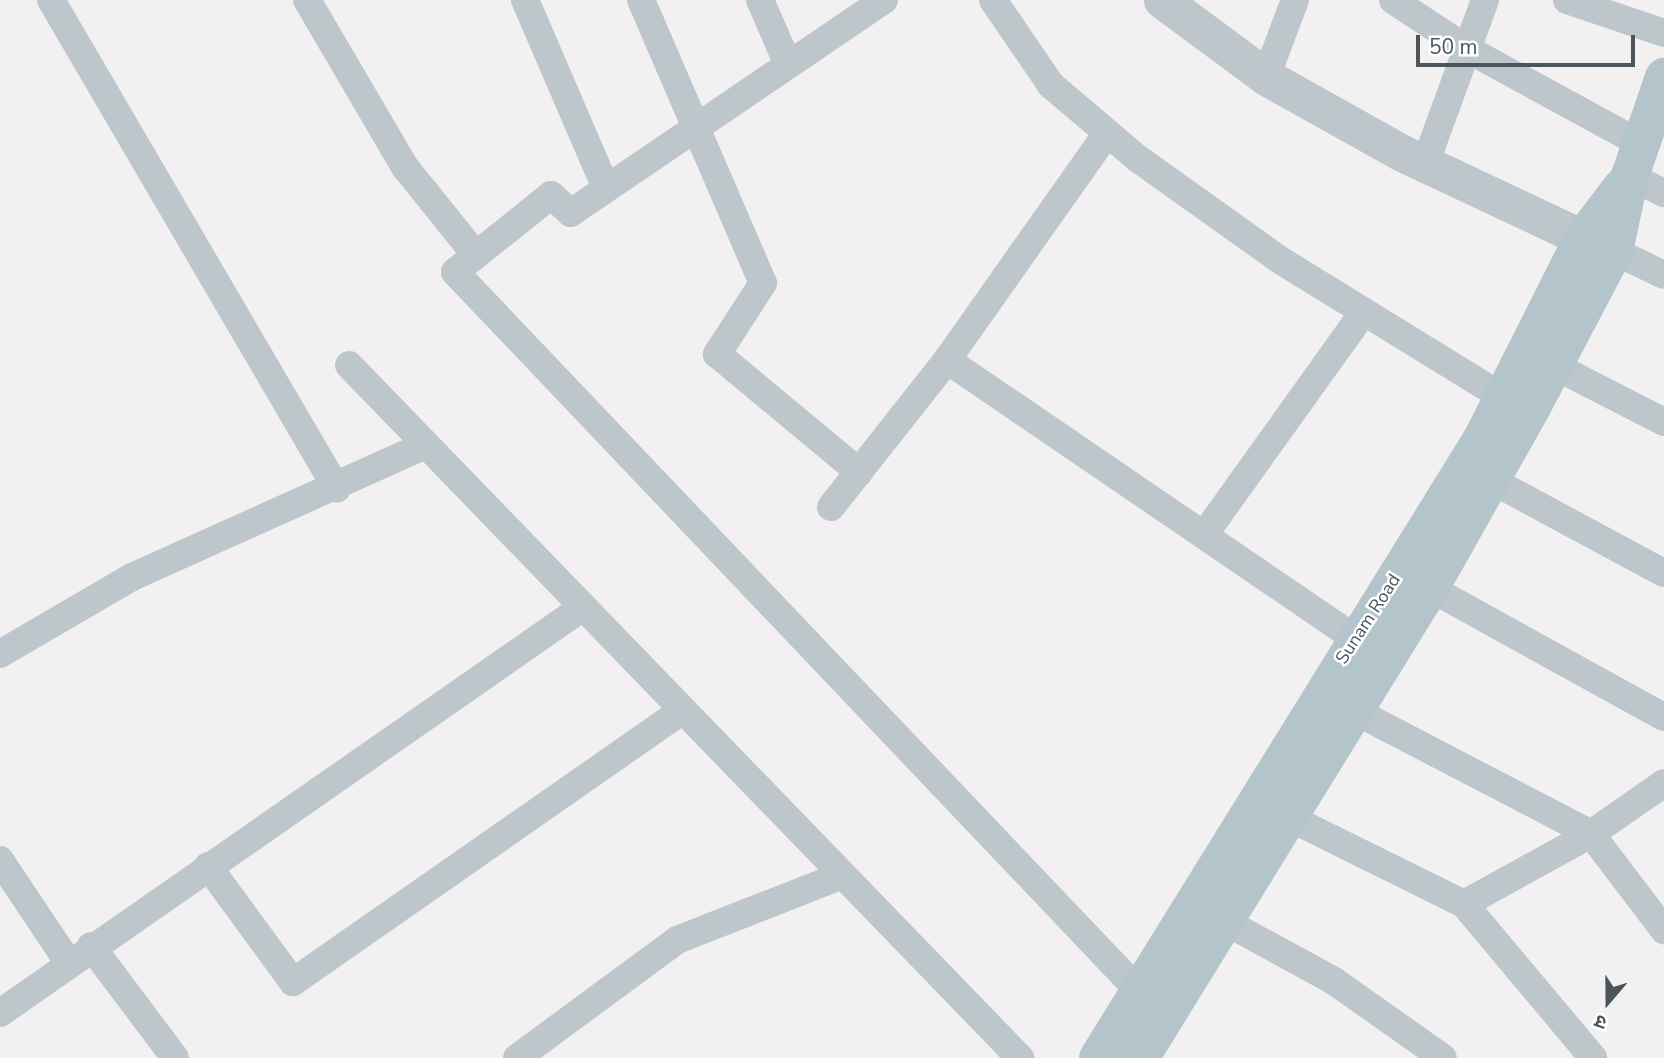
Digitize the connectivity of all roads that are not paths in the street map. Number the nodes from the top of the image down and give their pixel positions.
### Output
1 (51, 0) edge
2 (307, 0) edge
3 (526, 0) edge
4 (641, 0) edge
5 (760, 0) edge
6 (884, 0) edge
7 (993, 0) edge
8 (1162, 0) edge
9 (1295, 0) edge
10 (1393, 0) edge
11 (1485, 0) edge
12 (1567, 0) edge
13 (1664, 33) edge
14 (1467, 49) junction
15 (787, 62) junction
16 (1266, 77) junction
17 (1664, 77) edge
18 (696, 125) junction
19 (1107, 133) junction
20 (1635, 160) junction
21 (1425, 164) junction
22 (606, 188) junction
23 (1664, 193) edge
24 (1598, 245) junction
25 (475, 254) junction
26 (1664, 275) edge
27 (1363, 313) junction
28 (947, 360) junction
29 (349, 365) dead end
30 (1553, 365) junction
31 (1504, 398) junction
32 (1664, 422) edge
33 (426, 445) junction
34 (859, 472) junction
35 (1491, 480) junction
36 (337, 489) junction
37 (831, 507) dead end
38 (1204, 535) junction
39 (1664, 573) edge
40 (1430, 588) junction
41 (583, 607) junction
42 (1355, 638) junction
43 (0, 654) edge
44 (683, 710) junction
45 (1353, 710) junction
46 (1664, 718) edge
47 (1664, 783) edge
48 (1288, 817) junction
49 (1591, 834) junction
50 (0, 860) edge
51 (208, 866) junction
52 (843, 875) junction
53 (1464, 904) junction
54 (1226, 922) junction
55 (1664, 930) edge
56 (80, 954) junction
57 (1139, 991) junction
58 (0, 1013) edge
59 (176, 1058) edge
60 (517, 1058) edge
61 (1020, 1058) edge
62 (1098, 1058) edge
63 (1140, 1058) edge
64 (1443, 1058) edge
65 (1593, 1058) edge

1 - 36 street
2 - 25 street
3 - 22 street
4 - 18 street
5 - 15 street
6 - 15 street
7 - 19 street
8 - 16 street
9 - 16 street
10 - 14 street
11 - 14 street
12 - 13 street
14 - 20 street
14 - 21 street
15 - 18 street
16 - 21 street
17 - 20 main road, Sunam Road
18 - 22 street
18 - 34 street
19 - 27 street
19 - 28 street
20 - 23 street
20 - 24 main road, Sunam Road
21 - 24 street
22 - 25 street
24 - 26 street
24 - 30 main road, Sunam Road
24 - 31 main road, Sunam Road
25 - 57 street
27 - 31 street
27 - 38 street
28 - 34 street
28 - 38 street
29 - 33 street
30 - 32 street
30 - 35 main road, Sunam Road
31 - 42 main road, Sunam Road
33 - 36 street
33 - 41 street
34 - 37 street
35 - 39 street
35 - 40 main road, Sunam Road
36 - 43 street
38 - 42 street
40 - 45 main road, Sunam Road
40 - 46 street
41 - 44 street
41 - 51 street
42 - 57 main road, Sunam Road
44 - 51 street
44 - 52 street
45 - 48 main road, Sunam Road
45 - 49 street
47 - 49 street
48 - 53 street
48 - 54 main road, Sunam Road
49 - 53 street
49 - 55 street
50 - 56 street
51 - 56 street
52 - 60 street
52 - 61 street
53 - 65 street
54 - 63 main road, Sunam Road
54 - 64 street
56 - 58 street
56 - 59 street
57 - 62 main road, Sunam Road

